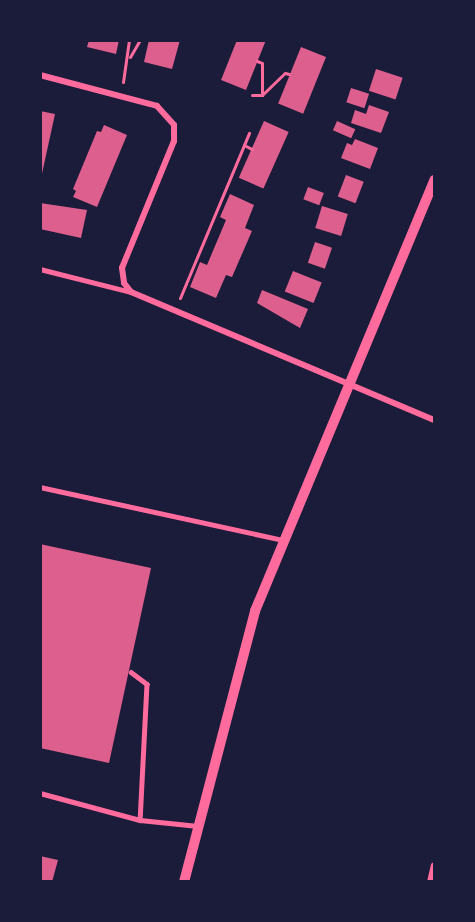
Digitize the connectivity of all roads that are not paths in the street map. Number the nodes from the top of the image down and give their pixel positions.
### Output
1 (40, 75) edge
2 (435, 180) edge
3 (40, 268) edge
4 (131, 292) junction
5 (350, 384) junction
6 (435, 420) edge
7 (40, 487) edge
8 (284, 540) junction
9 (131, 672) dead end
10 (40, 793) edge
11 (140, 820) junction
12 (198, 826) junction
13 (435, 865) edge
14 (184, 882) edge
15 (430, 882) edge

1 - 4 street
2 - 5 street
3 - 4 lane
4 - 5 street
5 - 6 street
5 - 8 street
7 - 8 lane
8 - 12 street
9 - 11 lane
10 - 11 lane
11 - 12 lane
12 - 14 street
13 - 15 street

